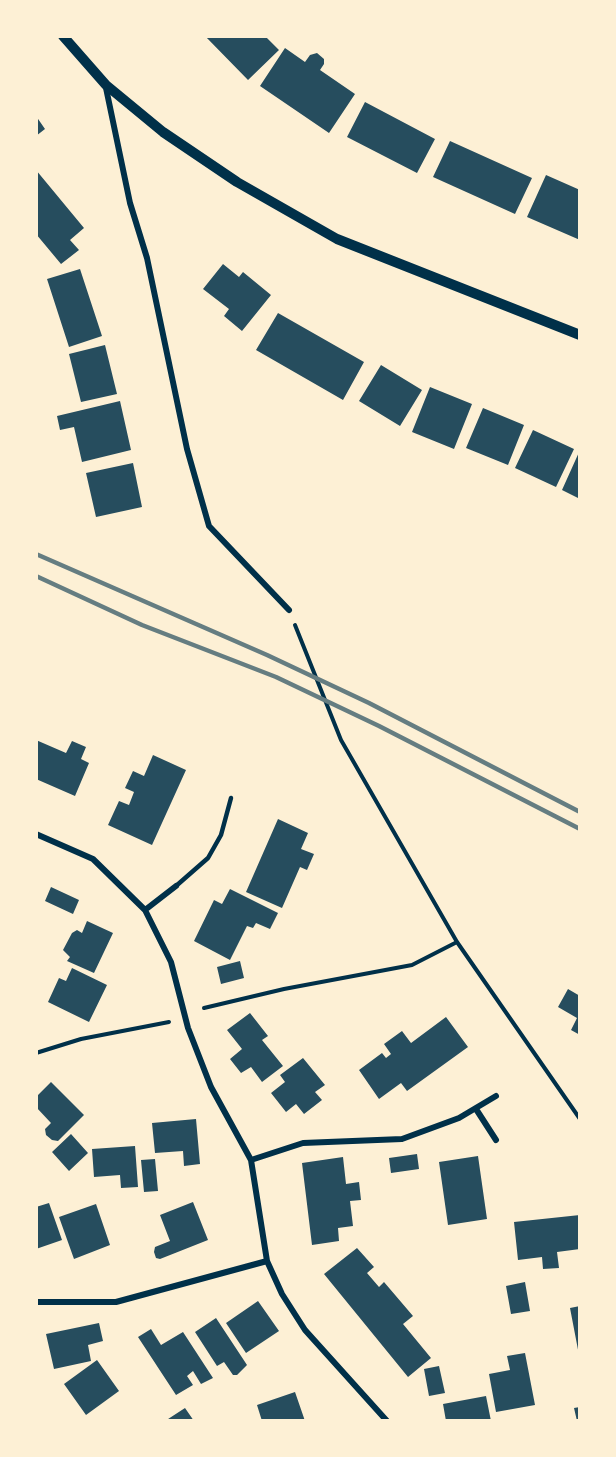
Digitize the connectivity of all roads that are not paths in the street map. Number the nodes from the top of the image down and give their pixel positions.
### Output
1 (63, 36) edge
2 (106, 84) junction
3 (580, 334) edge
4 (289, 610) road end
5 (231, 798) dead end
6 (36, 834) edge
7 (176, 886) joint
8 (145, 910) junction
9 (496, 1096) dead end
10 (476, 1108) junction
11 (496, 1140) dead end
12 (251, 1160) junction
13 (267, 1262) junction
14 (36, 1302) edge
15 (387, 1421) edge

1 - 2 street
2 - 3 street
2 - 4 street
5 - 7 lane
6 - 8 street
7 - 8 street
8 - 12 street
9 - 10 street
10 - 11 street
10 - 12 street
12 - 13 street
13 - 14 street
13 - 15 street

